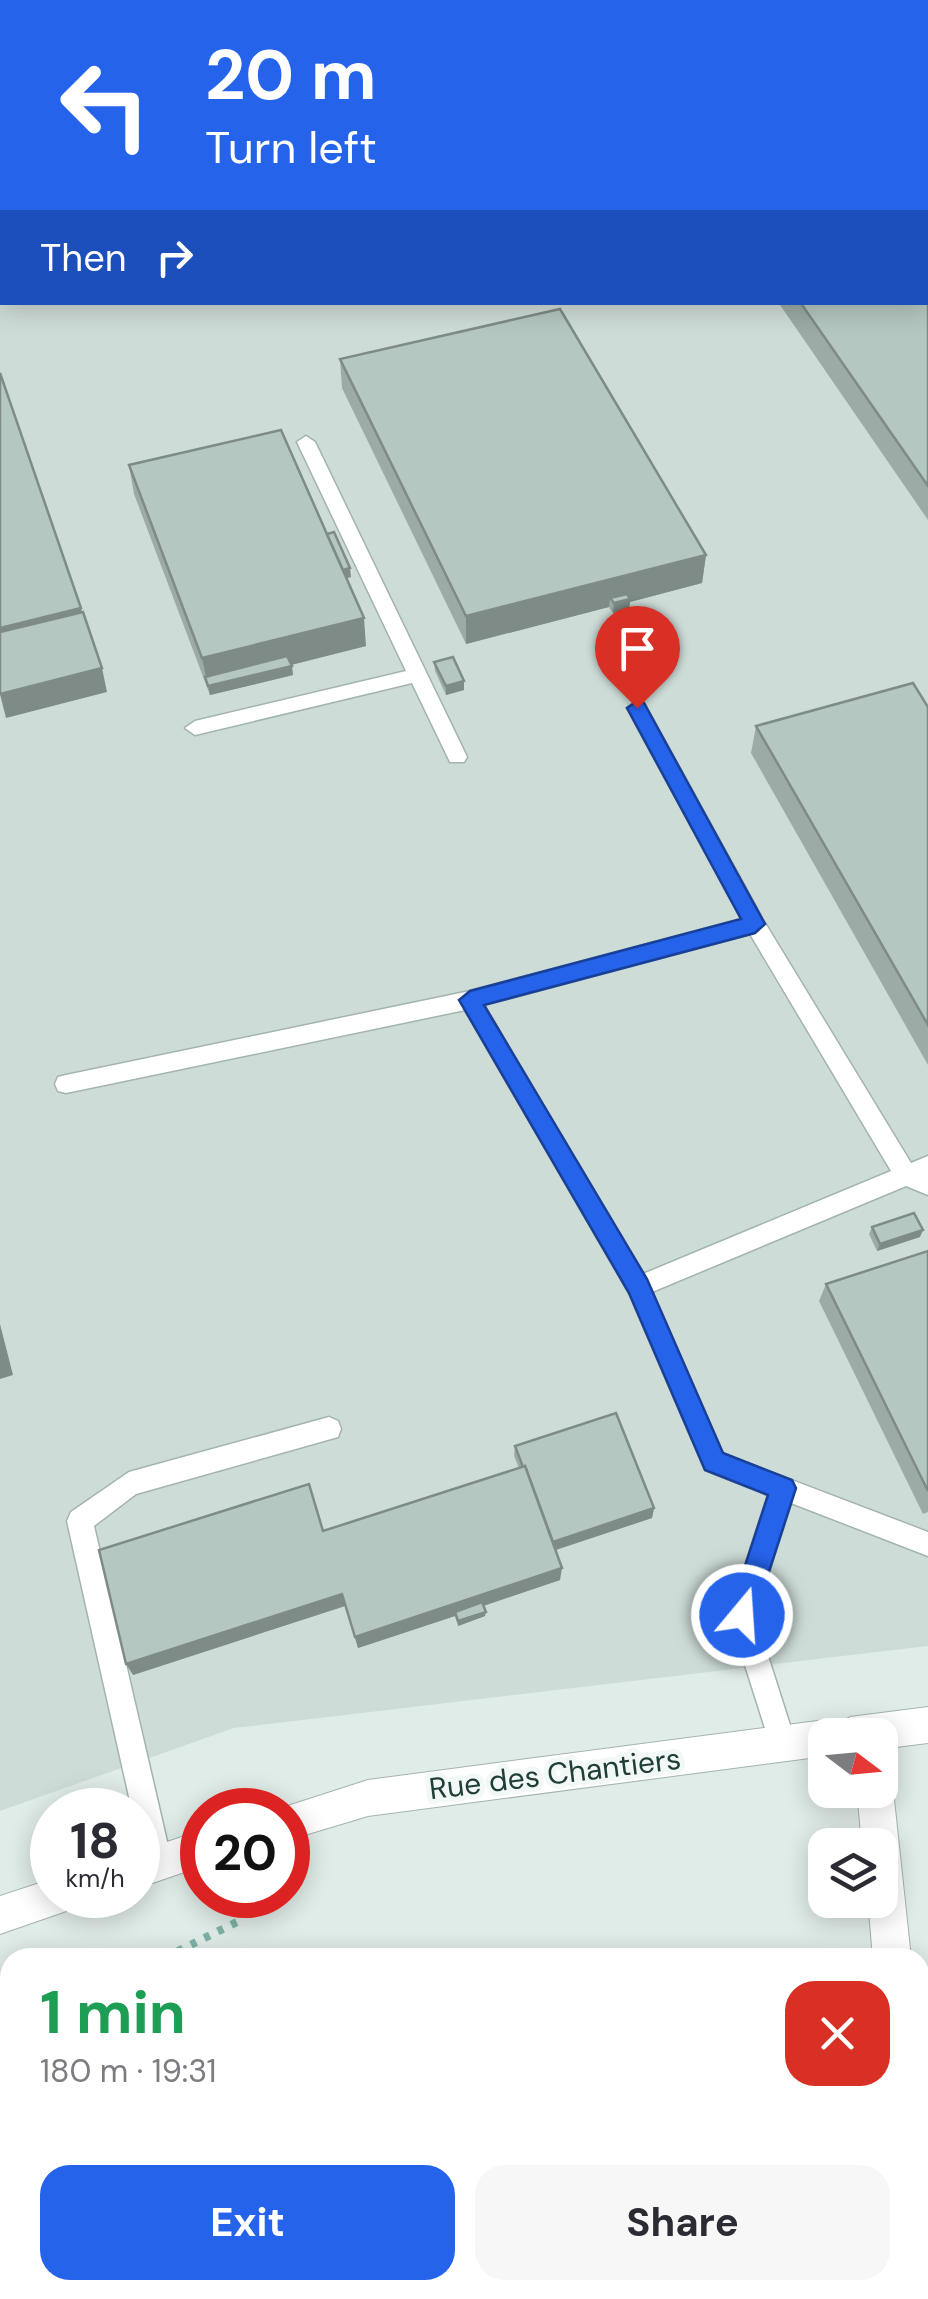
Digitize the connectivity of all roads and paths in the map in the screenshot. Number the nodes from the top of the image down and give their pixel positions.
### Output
1 (306, 442) dead end
2 (418, 675) junction
3 (637, 708) dead end
4 (195, 728) dead end
5 (457, 756) dead end
6 (755, 924) junction
7 (470, 1000) junction
8 (66, 1084) dead end
9 (921, 1175) edge
10 (638, 1287) junction
11 (330, 1429) dead end
12 (783, 1488) junction
13 (928, 1544) edge
14 (928, 1725) edge
15 (898, 1729) edge
16 (808, 1740) edge
17 (783, 1744) junction
18 (133, 1788) edge
19 (877, 1808) edge
20 (310, 1815) edge
21 (30, 1906) edge
22 (0, 1916) edge
23 (238, 1918) edge
24 (184, 1948) edge
25 (891, 1948) edge

1 - 2 lane
2 - 4 lane
2 - 5 lane
3 - 6 lane
6 - 7 lane
6 - 9 lane
7 - 8 lane
7 - 10 lane
9 - 10 lane
10 - 12 lane
11 - 18 lane
12 - 13 lane
12 - 17 lane
14 - 15 street
16 - 17 street, Rue des Chantiers
17 - 20 street, Rue des Chantiers
19 - 25 street
21 - 22 street
23 - 24 path

